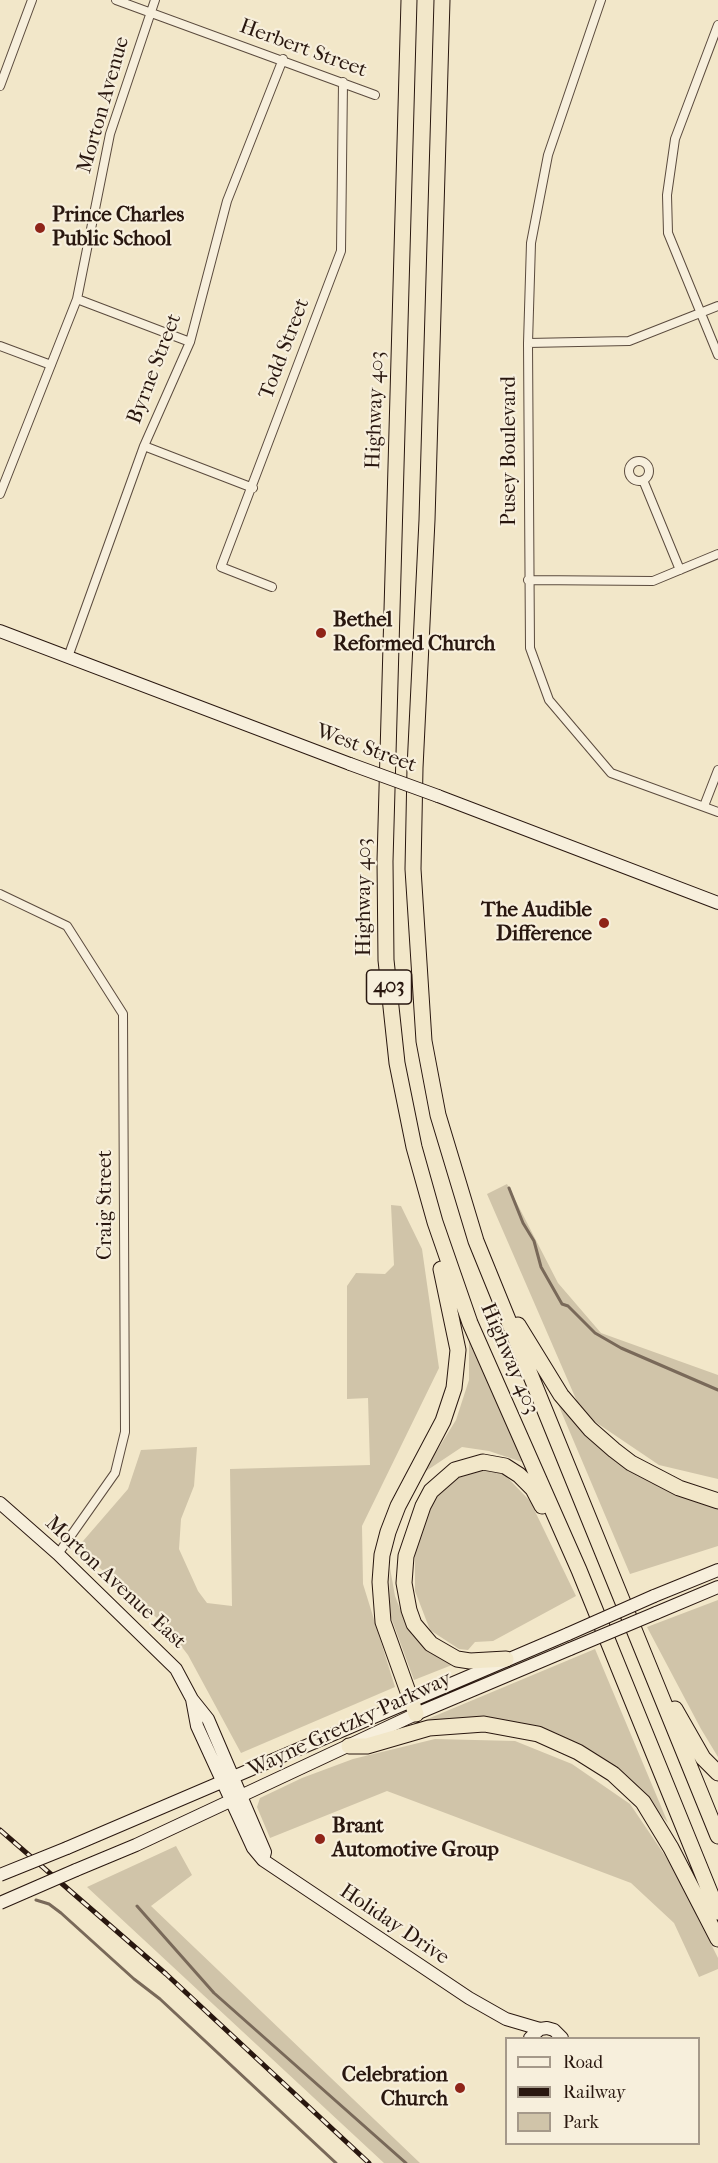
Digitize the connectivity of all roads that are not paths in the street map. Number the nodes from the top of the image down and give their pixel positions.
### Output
1 (32, 0) edge
2 (116, 0) edge
3 (155, 0) edge
4 (409, 0) edge
5 (442, 0) edge
6 (601, 0) edge
7 (150, 14) junction
8 (718, 25) edge
9 (283, 59) junction
10 (343, 82) junction
11 (0, 86) edge
12 (375, 95) dead end
13 (76, 299) junction
14 (718, 306) edge
15 (701, 314) junction
16 (189, 342) junction
17 (528, 343) junction
18 (0, 346) edge
19 (718, 355) edge
20 (51, 365) junction
21 (144, 446) junction
22 (643, 480) dead end
23 (253, 488) junction
24 (0, 494) edge
25 (718, 554) edge
26 (680, 570) junction
27 (528, 580) junction
28 (272, 586) dead end
29 (0, 631) edge
30 (68, 657) junction
31 (718, 770) edge
32 (704, 806) junction
33 (718, 812) edge
34 (0, 894) edge
35 (718, 903) edge
36 (435, 1222) junction
37 (476, 1241) junction
38 (718, 1501) edge
39 (0, 1503) edge
40 (58, 1554) junction
41 (579, 1570) junction
42 (718, 1570) edge
43 (718, 1587) edge
44 (635, 1638) junction
45 (506, 1659) junction
46 (414, 1708) junction
47 (349, 1746) junction
48 (718, 1773) edge
49 (227, 1780) junction
50 (235, 1798) junction
51 (718, 1836) edge
52 (0, 1875) edge
53 (0, 1903) edge
54 (718, 1912) edge
55 (718, 1939) edge
56 (506, 2019) junction
57 (540, 2029) junction
58 (524, 2037) edge
59 (531, 2037) edge
60 (561, 2037) edge

1 - 11 street
2 - 7 street, Herbert Street
3 - 7 street, Morton Avenue
4 - 36 highway, Highway 403 / 403
5 - 37 highway, Highway 403 / 403
6 - 17 street, Pusey Boulevard
7 - 9 street, Herbert Street
7 - 13 street, Morton Avenue
8 - 15 street
9 - 10 street, Herbert Street
9 - 16 street, Byrne Street
10 - 12 street, Herbert Street
10 - 23 street, Todd Street
13 - 16 street
13 - 20 street, Morton Avenue
14 - 15 street
15 - 17 street
15 - 19 street
16 - 21 street, Byrne Street
17 - 27 street, Pusey Boulevard
18 - 20 street
20 - 24 street, Morton Avenue
21 - 23 street
21 - 30 street, Byrne Street
22 - 26 street
23 - 28 street, Todd Street
25 - 26 street
26 - 27 street
27 - 32 street, Pusey Boulevard
29 - 30 main road, West Street
30 - 35 main road, West Street, bridge
31 - 32 street
32 - 33 street, Pusey Boulevard
34 - 40 street, Craig Street
36 - 41 highway, Highway 403 / 403
36 - 46 highway
37 - 38 highway
37 - 44 highway, Highway 403 / 403
39 - 40 main road, Morton Avenue East
40 - 49 main road, Morton Avenue East
41 - 45 highway
41 - 54 highway, Highway 403 / 403
42 - 45 main road, Wayne Gretzky Parkway, bridge
43 - 46 main road, Wayne Gretzky Parkway, bridge
44 - 48 highway
44 - 51 highway, Highway 403 / 403
45 - 46 main road, Wayne Gretzky Parkway
46 - 47 main road, Wayne Gretzky Parkway
46 - 49 main road, Wayne Gretzky Parkway
47 - 50 main road, Wayne Gretzky Parkway
47 - 55 highway
49 - 50 main road, Morton Avenue East
49 - 52 main road, Wayne Gretzky Parkway, bridge
50 - 53 main road, Wayne Gretzky Parkway, bridge
50 - 56 main road, Holiday Drive
56 - 57 main road, Holiday Drive
56 - 58 main road, Holiday Drive
57 - 59 main road
57 - 60 main road, Holiday Drive

